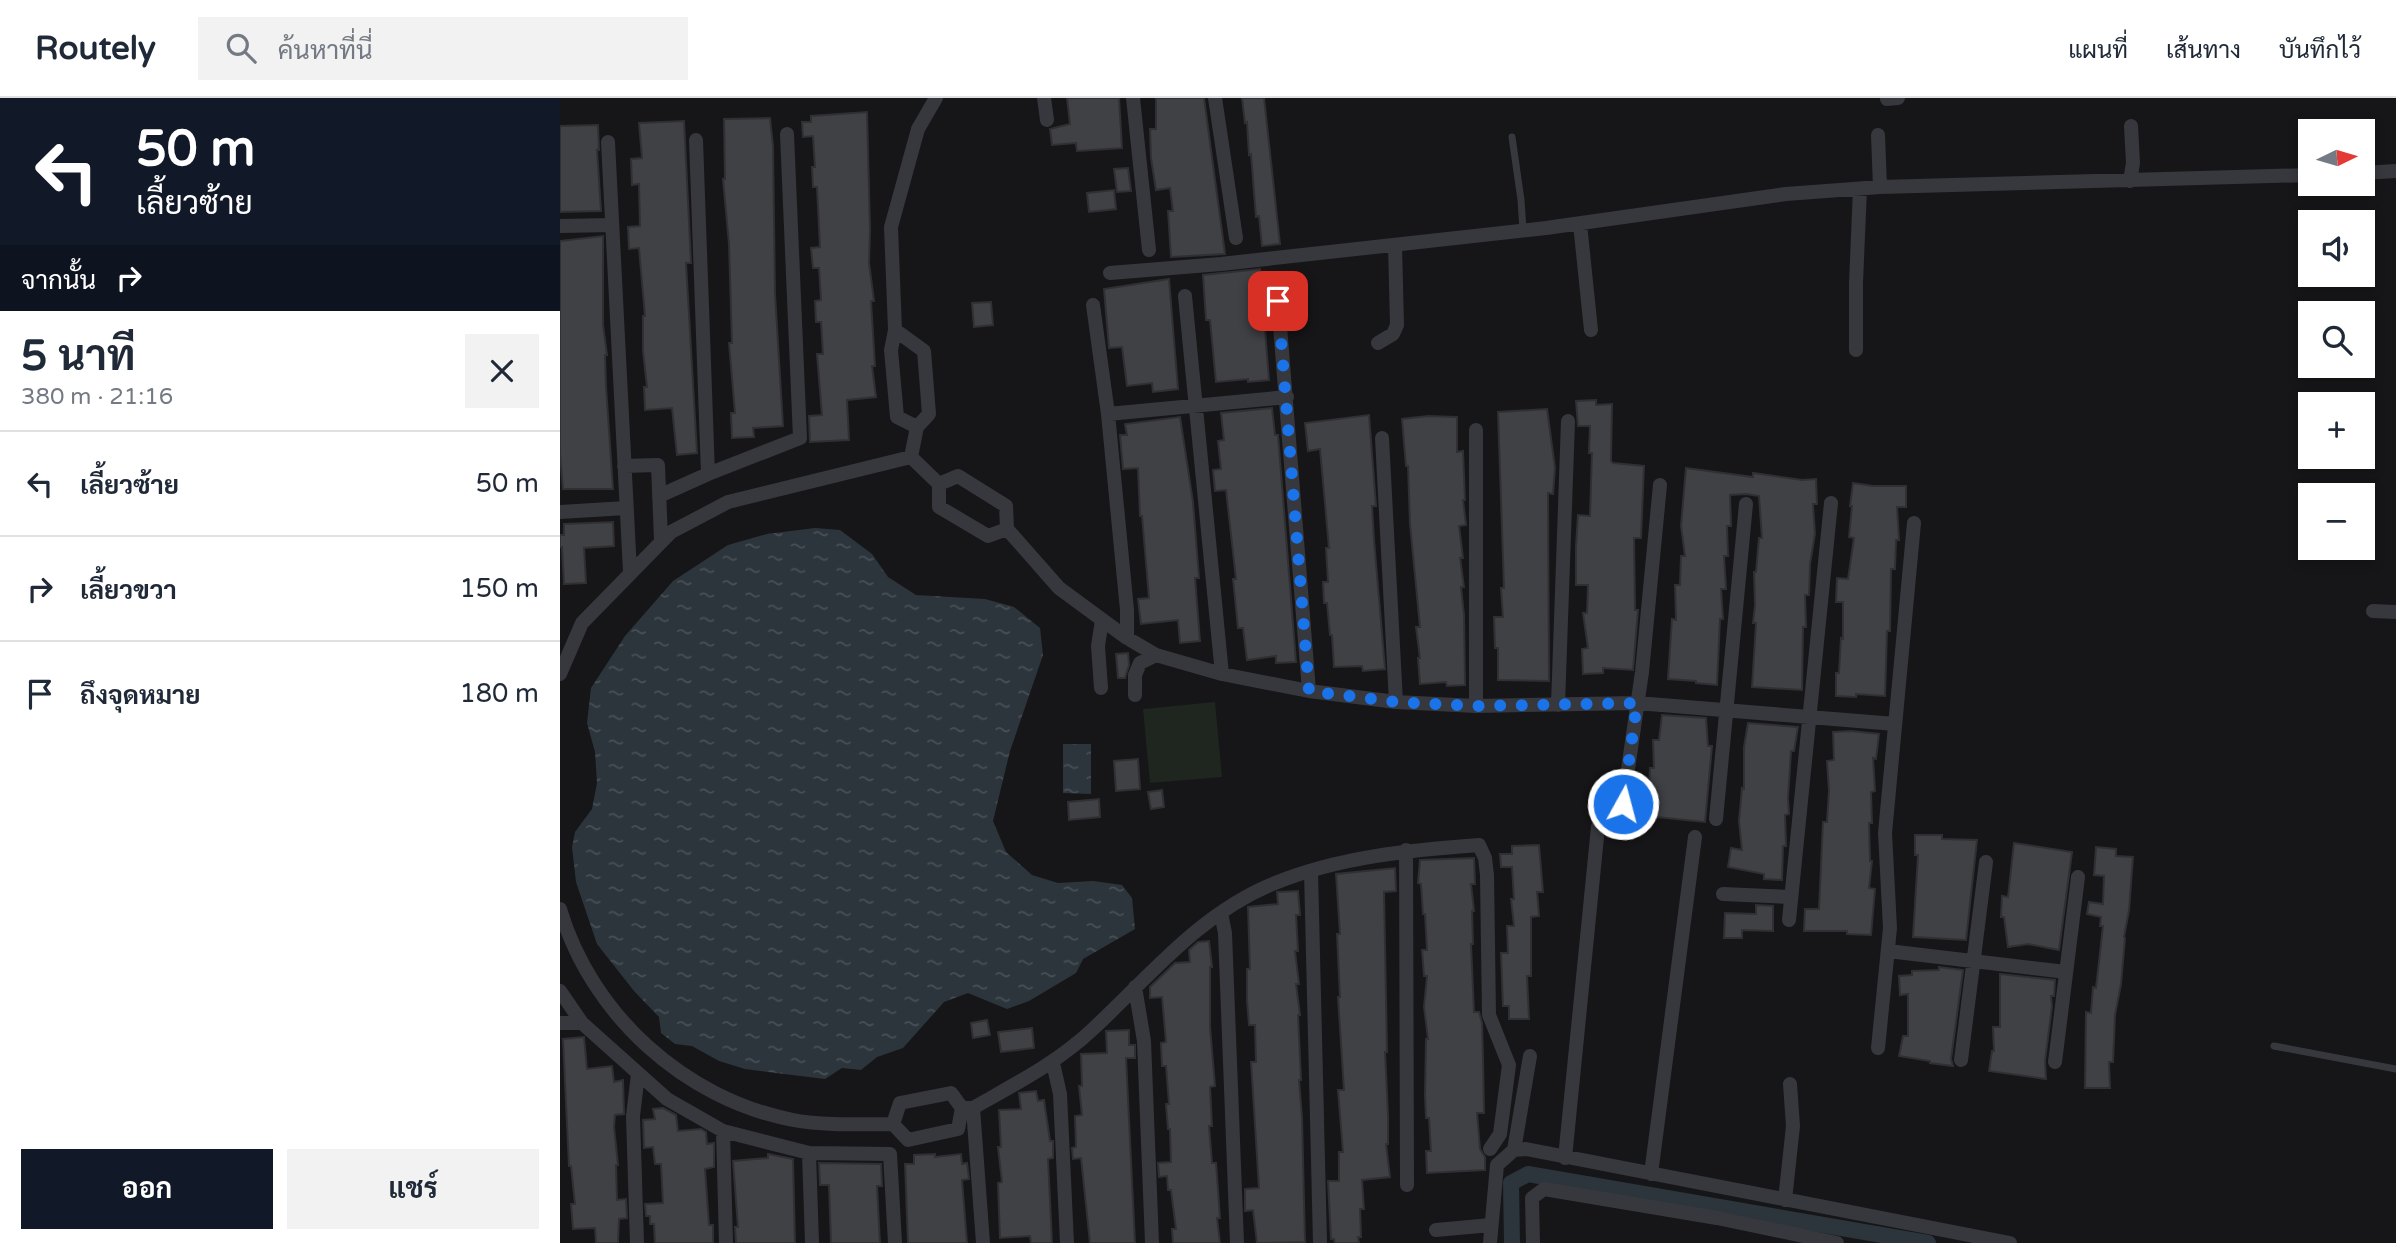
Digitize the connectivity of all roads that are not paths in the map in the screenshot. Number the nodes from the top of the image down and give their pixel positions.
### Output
1 (936, 98) edge
2 (1044, 98) edge
3 (1133, 98) edge
4 (1215, 98) edge
5 (1898, 98) edge
6 (1887, 99) edge
7 (1047, 120) dead end
8 (2132, 126) dead end
9 (787, 134) dead end
10 (1878, 135) dead end
11 (1513, 137) dead end
12 (696, 140) dead end
13 (608, 142) dead end
14 (2396, 171) edge
15 (2375, 172) edge
16 (2298, 175) edge
17 (2130, 181) junction
18 (1880, 187) junction
19 (1860, 189) junction
20 (1580, 223) junction
21 (612, 225) junction
22 (560, 226) edge
23 (1523, 230) junction
24 (1236, 238) dead end
25 (1395, 244) junction
26 (1149, 250) dead end
27 (1110, 273) dead end
28 (1185, 296) dead end
29 (1278, 301) dead end
30 (1093, 305) dead end
31 (895, 330) junction
32 (1591, 330) dead end
33 (1378, 343) dead end
34 (1856, 350) dead end
35 (1287, 397) junction
36 (1195, 405) junction
37 (1108, 414) junction
38 (1568, 421) dead end
39 (917, 427) junction
40 (1476, 430) dead end
41 (1382, 438) dead end
42 (911, 457) junction
43 (624, 466) junction
44 (708, 474) junction
45 (939, 484) junction
46 (1661, 485) dead end
47 (659, 496) junction
48 (1831, 503) dead end
49 (1746, 504) dead end
50 (626, 508) junction
51 (560, 512) edge
52 (1914, 523) dead end
53 (1007, 529) junction
54 (661, 540) junction
55 (629, 572) junction
56 (2373, 611) dead end
57 (2396, 612) edge
58 (1102, 620) junction
59 (1127, 638) junction
60 (1156, 655) junction
61 (560, 674) edge
62 (1222, 674) junction
63 (1101, 688) dead end
64 (1309, 691) junction
65 (1135, 695) dead end
66 (1396, 702) junction
67 (1637, 703) junction
68 (1558, 705) junction
69 (1476, 706) junction
70 (1726, 710) junction
71 (1810, 717) junction
72 (1895, 724) junction
73 (1623, 804) dead end
74 (1716, 819) dead end
75 (1598, 827) dead end
76 (1696, 837) dead end
77 (1406, 850) junction
78 (1986, 862) dead end
79 (1311, 871) junction
80 (2078, 877) dead end
81 (1723, 894) dead end
82 (1791, 897) junction
83 (560, 909) edge
84 (1221, 913) junction
85 (1789, 920) dead end
86 (1888, 951) junction
87 (1973, 961) junction
88 (2066, 972) junction
89 (1135, 987) junction
90 (560, 991) edge
91 (560, 1023) edge
92 (582, 1023) junction
93 (2274, 1045) dead end
94 (1878, 1048) dead end
95 (1530, 1056) dead end
96 (1961, 1060) dead end
97 (2055, 1062) dead end
98 (1053, 1063) junction
99 (2396, 1069) edge
100 (638, 1074) junction
101 (1790, 1084) dead end
102 (967, 1108) junction
103 (894, 1124) junction
104 (723, 1131) junction
105 (1490, 1149) dead end
106 (1514, 1150) junction
107 (809, 1153) junction
108 (1565, 1158) junction
109 (1651, 1174) junction
110 (1407, 1185) dead end
111 (1786, 1200) junction
112 (1490, 1225) junction
113 (1436, 1230) dead end
114 (637, 1243) edge
115 (726, 1243) edge
116 (813, 1243) edge
117 (895, 1243) edge
118 (983, 1243) edge
119 (1067, 1243) edge
120 (1152, 1243) edge
121 (1237, 1243) edge
122 (1320, 1243) edge
123 (1490, 1243) edge
124 (1532, 1243) edge
125 (1835, 1243) edge
126 (2010, 1243) edge

1 - 31 street
2 - 7 street
3 - 26 street
4 - 24 street
5 - 6 street
8 - 17 street
9 - 44 street
10 - 18 street
11 - 23 lane
12 - 44 street
13 - 21 street
14 - 15 street
16 - 17 street
17 - 18 street
18 - 19 street
19 - 20 street
19 - 34 street
20 - 23 street
20 - 32 street
21 - 22 street
21 - 43 street
23 - 25 street
25 - 27 street
25 - 33 street
28 - 36 street
29 - 35 street
30 - 37 street
31 - 39 street
31 - 39 street
35 - 36 street
35 - 64 street
36 - 37 street
36 - 62 street
37 - 59 street
38 - 68 street
39 - 42 street
40 - 69 street
41 - 66 street
42 - 45 street
42 - 54 street
43 - 47 street
43 - 50 street
44 - 47 street
45 - 53 street
45 - 53 street
46 - 67 street
47 - 54 street
48 - 71 street
49 - 70 street
50 - 51 street
50 - 55 street
52 - 72 street
53 - 58 street
54 - 55 street
55 - 61 street
56 - 57 street
58 - 59 street
58 - 63 street
59 - 60 street
60 - 62 street
60 - 65 street
62 - 64 street
64 - 66 street
66 - 69 street
67 - 68 street
67 - 70 street
67 - 73 street
68 - 69 street
70 - 71 street
70 - 74 street
71 - 72 street
71 - 82 street
72 - 86 street
75 - 108 street
76 - 109 street
77 - 79 street
77 - 105 street
77 - 110 street
78 - 87 street
79 - 84 street
79 - 122 street
80 - 88 street
81 - 82 street
82 - 85 street
83 - 103 street
84 - 89 street
84 - 121 street
86 - 87 street
86 - 94 street
87 - 88 street
87 - 96 street
88 - 97 street
89 - 98 street
89 - 120 street
90 - 92 street
91 - 92 street
92 - 100 street
93 - 99 lane
95 - 106 street
98 - 102 street
98 - 119 street
100 - 104 street
100 - 114 street
101 - 111 street
102 - 103 street
102 - 103 street
102 - 118 street
104 - 107 street
104 - 115 street
106 - 108 street
106 - 112 street
107 - 116 street
107 - 117 street
108 - 109 street
109 - 111 street
111 - 126 street
112 - 113 street
112 - 123 street
124 - 125 street

